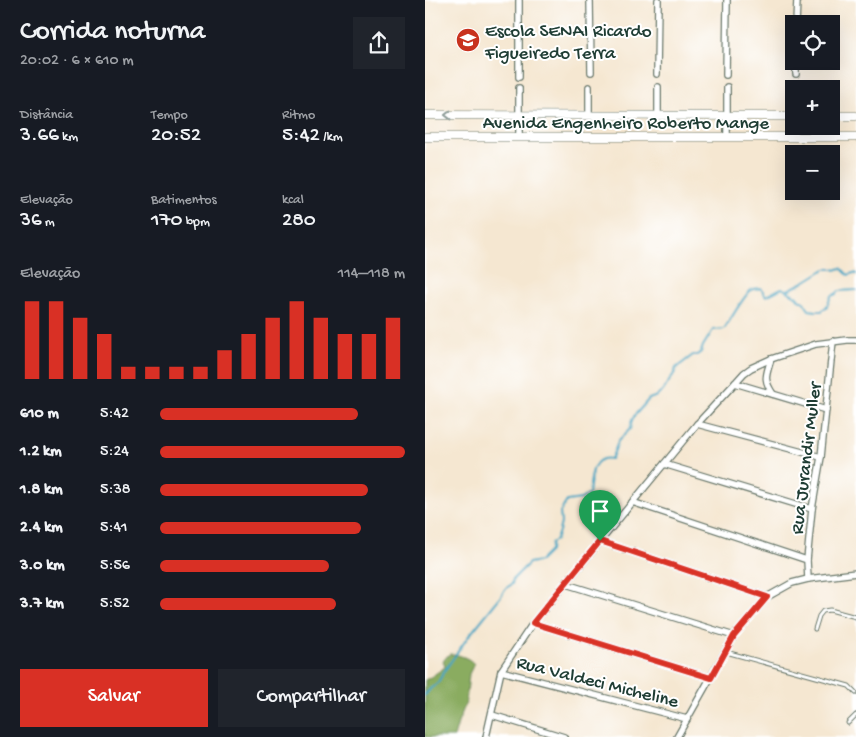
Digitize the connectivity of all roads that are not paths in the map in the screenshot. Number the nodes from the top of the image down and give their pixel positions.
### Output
1 (519, 0) edge
2 (591, 0) edge
3 (658, 0) edge
4 (727, 0) edge
5 (797, 0) edge
6 (796, 15) edge
7 (796, 70) edge
8 (591, 72) dead end
9 (657, 74) dead end
10 (796, 74) dead end
11 (726, 75) dead end
12 (519, 78) dead end
13 (589, 86) dead end
14 (658, 87) dead end
15 (727, 87) dead end
16 (519, 88) dead end
17 (425, 115) edge
18 (519, 115) junction
19 (589, 115) junction
20 (658, 115) junction
21 (727, 116) junction
22 (785, 116) edge
23 (840, 116) edge
24 (856, 116) edge
25 (425, 136) edge
26 (519, 137) junction
27 (727, 137) junction
28 (856, 137) edge
29 (856, 340) edge
30 (833, 341) junction
31 (771, 359) junction
32 (735, 383) junction
33 (773, 394) junction
34 (826, 410) junction
35 (697, 424) junction
36 (821, 457) junction
37 (664, 464) junction
38 (632, 502) junction
39 (812, 509) junction
40 (600, 541) junction
41 (807, 560) junction
42 (856, 573) edge
43 (808, 579) junction
44 (566, 584) junction
45 (767, 597) junction
46 (856, 617) edge
47 (533, 623) junction
48 (815, 629) dead end
49 (734, 636) junction
50 (725, 652) junction
51 (501, 671) junction
52 (711, 678) junction
53 (856, 693) edge
54 (491, 714) junction
55 (856, 715) edge
56 (687, 719) junction
57 (848, 723) dead end
58 (679, 736) edge
59 (487, 737) edge
60 (564, 737) edge

1 - 12 street
2 - 8 street
3 - 9 street
4 - 11 street
5 - 6 street
7 - 10 street
13 - 19 street
14 - 20 street
15 - 21 street
16 - 18 street
18 -> 17 street, Avenida Engenheiro Roberto Mange
18 - 19 street, Avenida Engenheiro Roberto Mange
18 - 26 street
19 - 20 street, Avenida Engenheiro Roberto Mange
20 - 21 street, Avenida Engenheiro Roberto Mange
21 - 22 street, Avenida Engenheiro Roberto Mange
21 - 27 street
23 - 24 street
25 - 26 street, Avenida Engenheiro Roberto Mange
26 - 27 street, Avenida Engenheiro Roberto Mange
27 - 28 street, Avenida Engenheiro Roberto Mange
29 - 30 street
30 - 31 street
30 - 34 street, Rua Jurandir Muller
31 - 32 street
31 - 33 street
32 - 33 street
32 - 35 street
33 - 34 street
34 - 36 street, Rua Jurandir Muller
35 - 36 street
35 - 37 street
36 - 39 street, Rua Jurandir Muller
37 - 38 street
37 - 39 street
38 - 40 street
38 - 41 street
39 - 41 street, Rua Jurandir Muller
40 - 44 street
40 - 45 street
41 - 43 street, Rua Jurandir Muller
42 - 43 street
43 - 45 street
44 - 47 street
44 - 49 street
45 - 49 street
46 - 48 lane
47 - 51 street
47 - 52 street
49 - 50 street
50 - 52 street
50 - 53 lane
51 - 54 street
51 - 56 street, Rua Valdeci Micheline
52 - 56 street
54 - 59 street
54 - 60 street
55 - 57 lane
56 - 58 street

